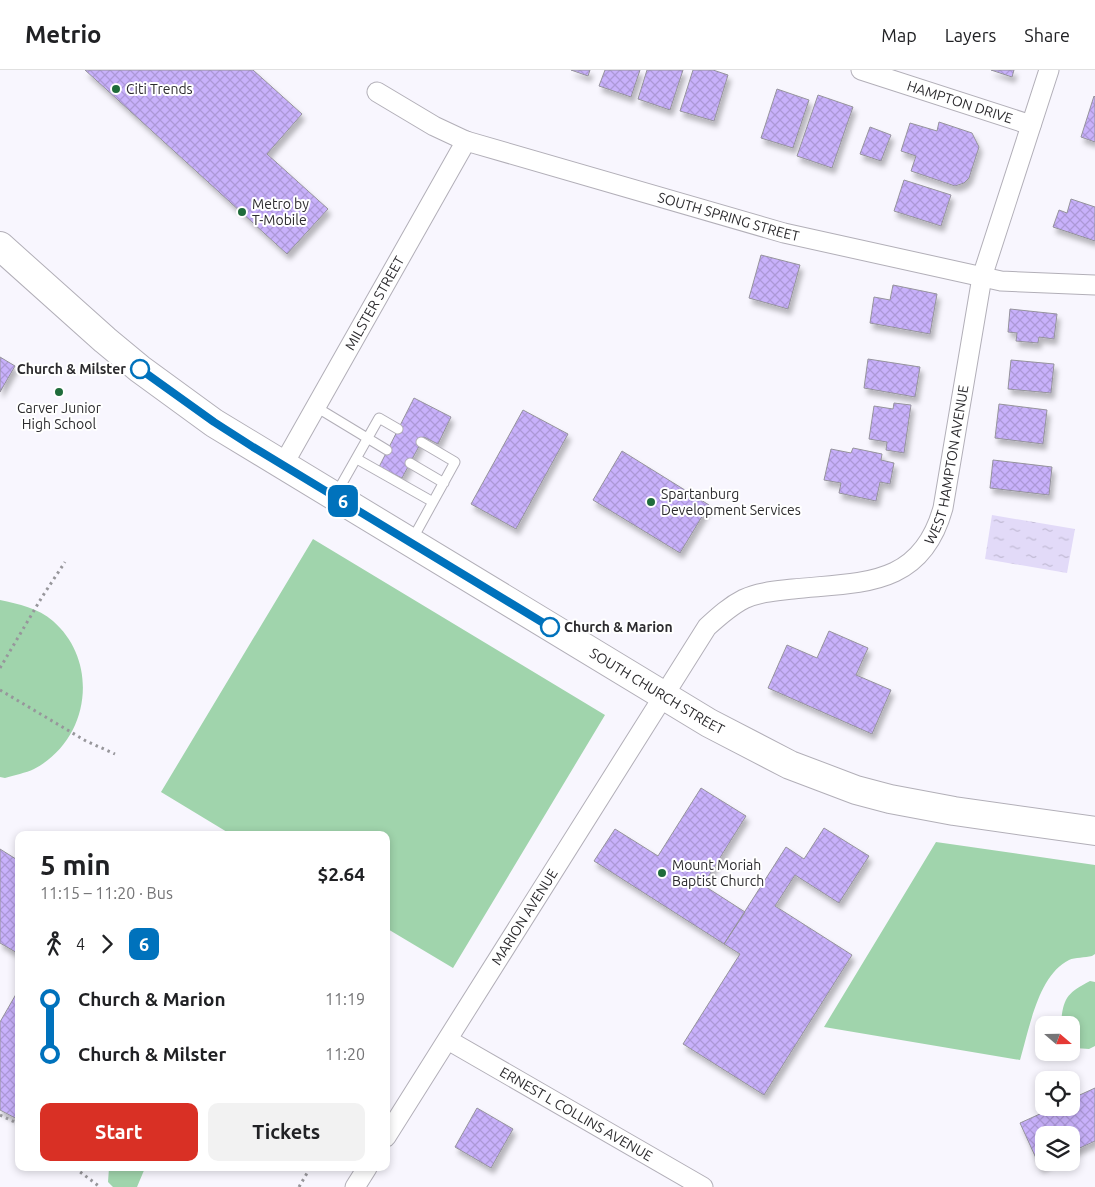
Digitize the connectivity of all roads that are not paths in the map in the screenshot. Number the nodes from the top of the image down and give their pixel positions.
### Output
1 (861, 70) edge
2 (1049, 70) edge
3 (378, 92) dead end
4 (1031, 125) junction
5 (466, 141) junction
6 (0, 246) edge
7 (982, 277) junction
8 (1095, 286) edge
9 (316, 407) junction
10 (398, 429) dead end
11 (368, 438) junction
12 (421, 442) dead end
13 (387, 450) dead end
14 (356, 459) junction
15 (410, 463) dead end
16 (283, 465) junction
17 (444, 483) junction
18 (334, 496) junction
19 (433, 502) junction
20 (411, 542) junction
21 (665, 697) junction
22 (1095, 831) edge
23 (448, 1040) junction
24 (390, 1131) edge
25 (365, 1171) edge
26 (355, 1187) edge
27 (703, 1187) edge

1 - 4 street, HAMPTON DRIVE
2 - 4 street, WEST HAMPTON AVENUE
3 - 5 street, SOUTH SPRING STREET
4 - 7 street, WEST HAMPTON AVENUE
5 - 7 street, SOUTH SPRING STREET
5 - 9 street, MILSTER STREET
6 - 16 main road, SOUTH CHURCH STREET
7 - 8 street, SOUTH SPRING STREET
7 - 21 street, WEST HAMPTON AVENUE
9 - 11 lane
9 - 16 street, MILSTER STREET
10 - 11 lane
11 - 13 lane
11 - 14 lane
12 - 17 lane
14 - 18 lane
14 - 19 lane
15 - 17 lane
16 - 18 main road, SOUTH CHURCH STREET
17 - 19 lane
18 - 20 main road, SOUTH CHURCH STREET
19 - 20 lane
20 - 21 main road, SOUTH CHURCH STREET
21 - 22 main road, SOUTH CHURCH STREET
21 - 23 street, MARION AVENUE
23 - 24 street, MARION AVENUE
23 - 27 street, ERNEST L COLLINS AVENUE
25 - 26 street

